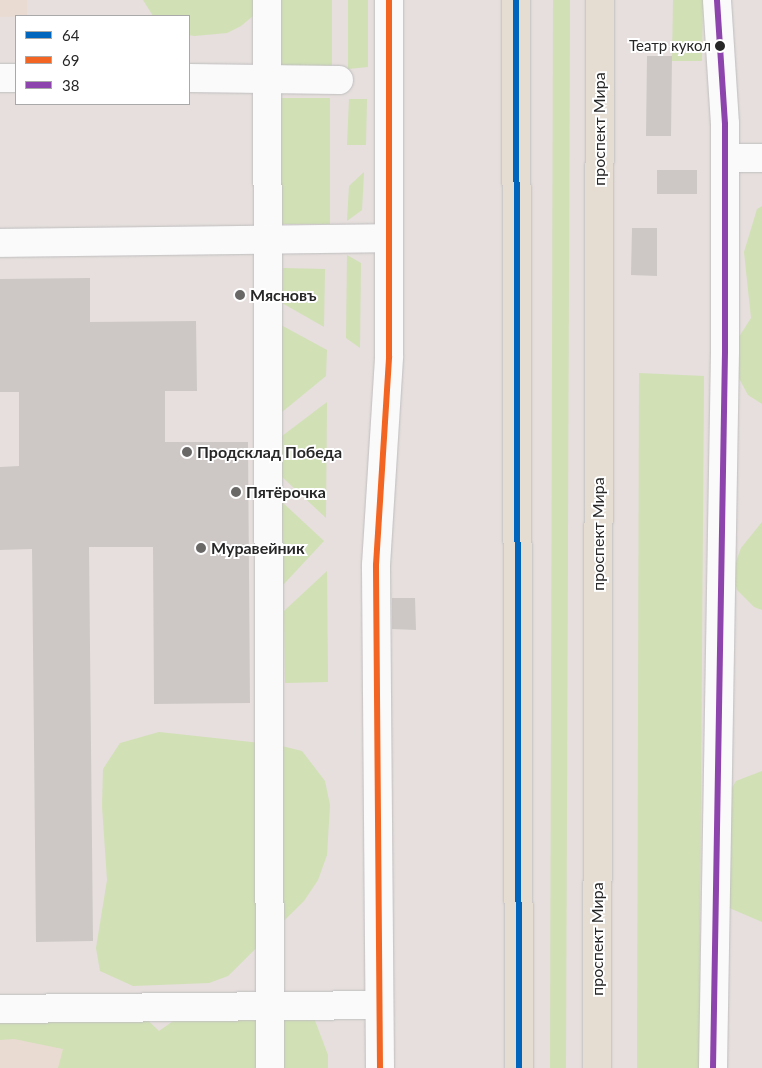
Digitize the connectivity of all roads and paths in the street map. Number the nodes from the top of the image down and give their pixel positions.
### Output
1 (267, 0) edge
2 (389, 0) edge
3 (516, 0) edge
4 (600, 0) edge
5 (717, 0) edge
6 (268, 77) junction
7 (0, 78) edge
8 (15, 78) edge
9 (190, 78) edge
10 (339, 80) dead end
11 (725, 158) junction
12 (762, 158) edge
13 (389, 238) junction
14 (268, 239) junction
15 (0, 243) edge
16 (378, 1005) junction
17 (270, 1006) junction
18 (0, 1009) edge
19 (270, 1068) edge
20 (380, 1068) edge
21 (519, 1068) edge
22 (597, 1068) edge
23 (713, 1068) edge

1 - 6 street
2 - 13 street
3 - 21 main road
4 - 22 main road, проспект Мира
5 - 11 street
6 - 9 street
6 - 10 street
6 - 14 street
7 - 8 street
11 - 12 street
11 - 23 street
13 - 14 street
13 - 16 street
14 - 15 street
14 - 17 street
16 - 17 street
16 - 20 street
17 - 18 street
17 - 19 street

